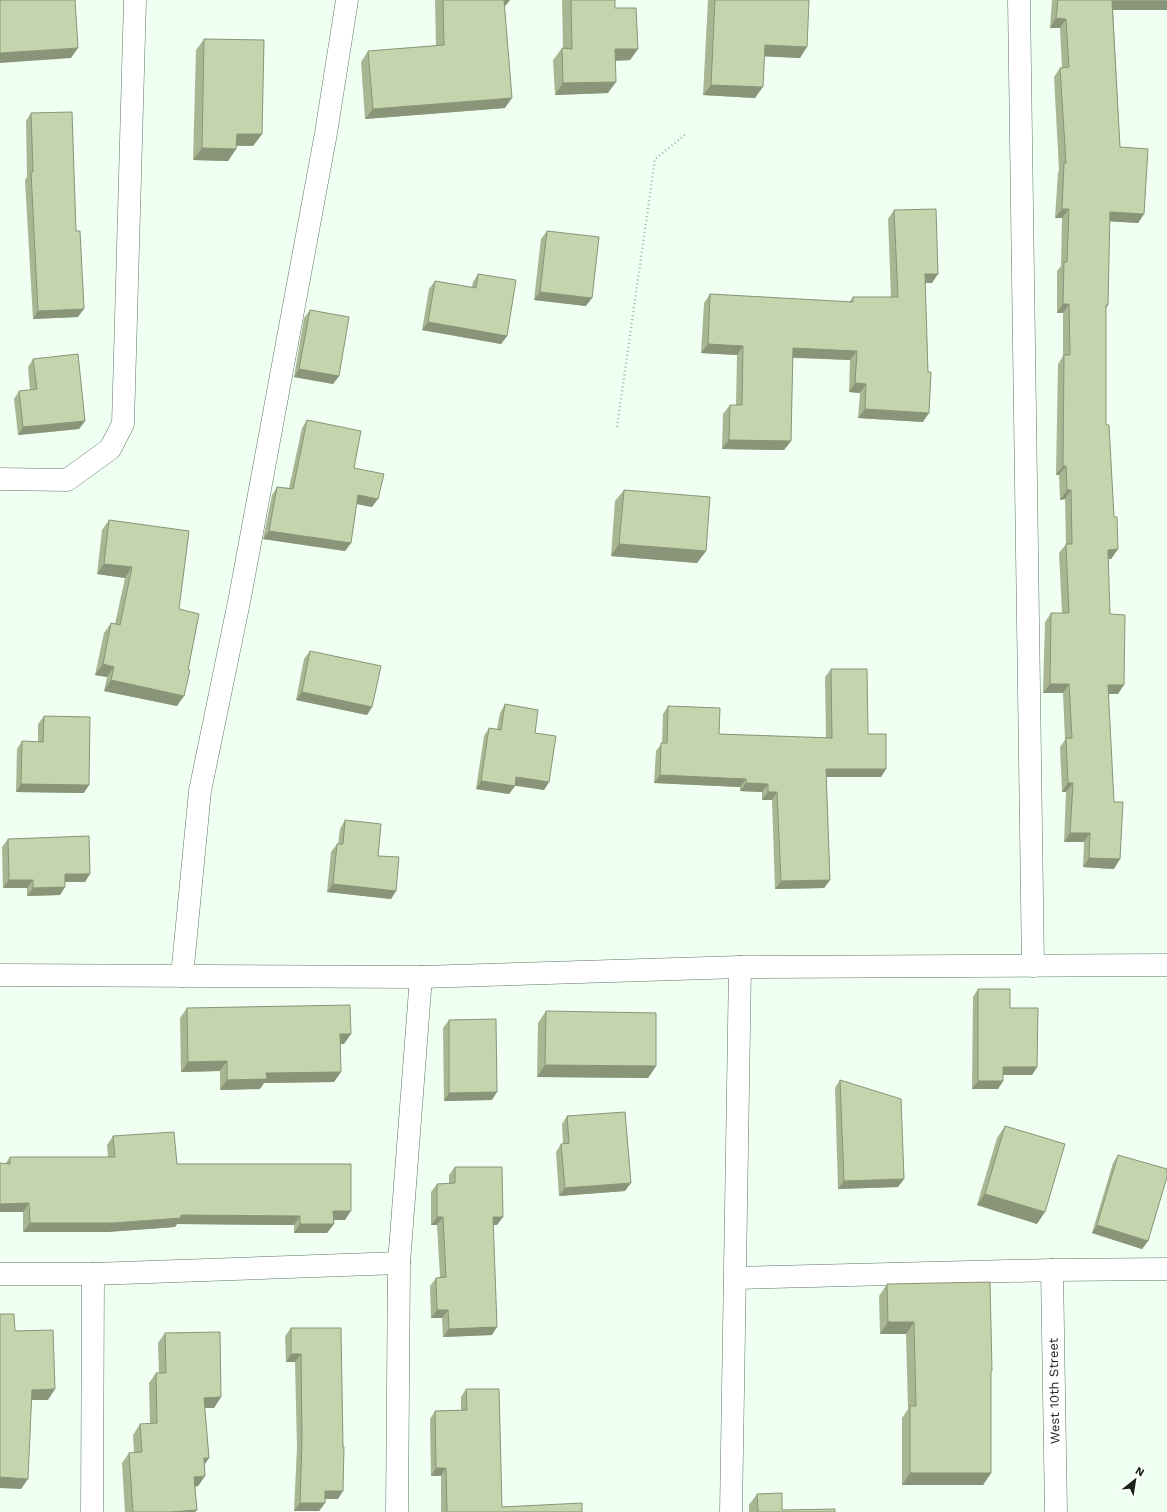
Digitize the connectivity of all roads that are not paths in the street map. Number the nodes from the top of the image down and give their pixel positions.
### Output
1 (135, 0) edge
2 (347, 0) edge
3 (1019, 0) edge
4 (0, 479) edge
5 (1167, 964) edge
6 (1032, 966) junction
7 (740, 967) junction
8 (0, 975) edge
9 (182, 976) junction
10 (421, 977) junction
11 (398, 1263) junction
12 (1167, 1269) edge
13 (1052, 1270) junction
14 (0, 1274) edge
15 (93, 1274) junction
16 (736, 1278) junction
17 (92, 1512) edge
18 (397, 1512) edge
19 (731, 1512) edge
20 (1056, 1512) edge

1 - 4 street
2 - 9 street
3 - 6 street
5 - 6 street
6 - 7 street
7 - 10 street
7 - 16 street
8 - 9 street
9 - 10 street
10 - 11 street
11 - 15 street
11 - 18 street
12 - 13 street
13 - 16 street
13 - 20 street, West 10th Street
14 - 15 street
15 - 17 street
16 - 19 street

